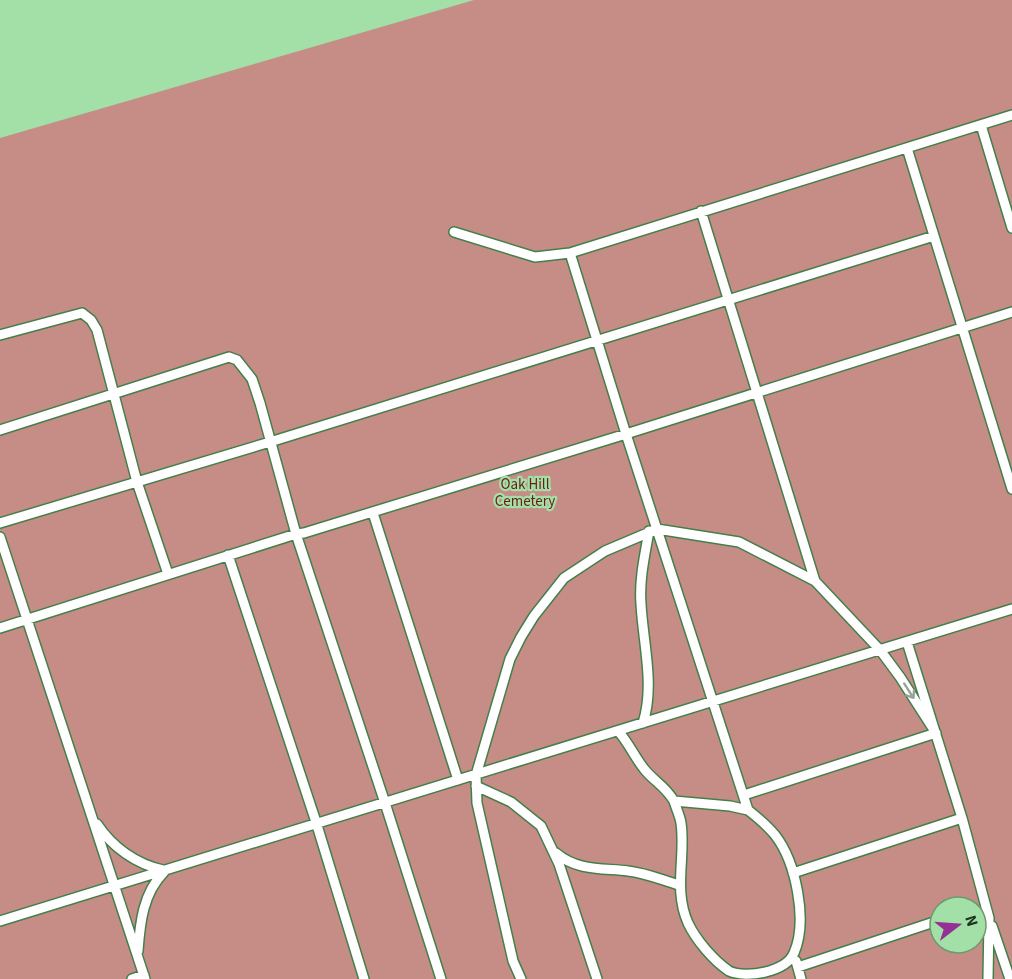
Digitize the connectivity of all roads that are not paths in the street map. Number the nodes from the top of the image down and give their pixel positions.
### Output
1 (1012, 115) edge
2 (981, 125) junction
3 (907, 148) junction
4 (700, 211) junction
5 (1012, 228) edge
6 (454, 232) dead end
7 (934, 236) junction
8 (570, 253) junction
9 (729, 299) junction
10 (1012, 312) edge
11 (962, 327) junction
12 (0, 335) edge
13 (598, 340) junction
14 (755, 392) junction
15 (113, 395) junction
16 (0, 430) edge
17 (626, 434) junction
18 (270, 442) junction
19 (137, 482) junction
20 (1012, 489) edge
21 (373, 513) junction
22 (0, 523) edge
23 (653, 530) junction
24 (296, 534) junction
25 (0, 537) edge
26 (228, 555) junction
27 (168, 574) junction
28 (815, 581) junction
29 (1012, 609) edge
30 (27, 620) junction
31 (0, 628) edge
32 (907, 642) junction
33 (880, 650) junction
34 (713, 702) junction
35 (643, 723) junction
36 (618, 731) junction
37 (936, 733) junction
38 (476, 775) junction
39 (458, 780) junction
40 (476, 786) junction
41 (744, 795) junction
42 (674, 801) junction
43 (386, 803) junction
44 (748, 810) junction
45 (92, 817) junction
46 (962, 818) junction
47 (316, 824) junction
48 (554, 852) junction
49 (165, 870) junction
50 (793, 873) junction
51 (679, 885) junction
52 (114, 886) junction
53 (979, 895) edge
54 (989, 918) joint
55 (0, 921) edge
56 (928, 924) edge
57 (794, 954) junction
58 (138, 958) junction
59 (798, 967) junction
60 (732, 976) edge
61 (144, 977) edge
62 (132, 979) edge
63 (364, 979) edge
64 (441, 979) edge
65 (521, 979) edge
66 (597, 979) edge
67 (801, 979) edge
68 (988, 979) edge
69 (1010, 979) edge

1 - 2 lane
2 - 3 lane
2 - 5 lane
3 - 4 lane
3 - 7 lane
4 - 8 lane
4 - 9 lane
6 - 8 lane
7 - 9 lane
7 - 11 lane
8 - 13 lane
9 - 13 lane
9 - 14 lane
10 - 11 lane
11 - 14 lane
11 - 20 lane
12 - 15 lane
13 - 17 lane
13 - 18 lane
14 - 17 lane
14 - 28 lane
15 - 16 lane
15 - 18 lane
15 - 19 lane
17 - 21 lane
17 - 23 lane
18 - 19 lane
18 - 24 lane
19 - 22 lane
19 - 27 lane
21 - 24 lane
21 - 39 lane
23 - 28 lane
23 - 34 lane
23 - 35 lane
23 - 38 lane
24 - 26 lane
24 - 43 lane
25 - 30 lane
26 - 27 lane
26 - 47 lane
27 - 30 lane
28 - 33 lane
29 - 32 lane
30 - 31 lane
30 - 45 lane
32 - 33 lane
32 - 37 lane
33 - 34 lane
33 -> 37 lane
34 - 35 lane
34 - 41 lane
35 - 36 lane
36 - 38 lane
36 - 42 lane
37 - 41 lane
37 - 46 lane
38 - 39 lane
38 - 40 lane
39 - 43 lane
40 - 48 lane
40 - 65 lane
41 - 44 lane
42 - 44 lane
42 - 51 lane
43 - 47 lane
43 - 64 lane
44 - 50 lane
45 - 49 lane
45 - 52 lane
46 - 50 lane
46 - 53 lane
47 - 49 lane
47 - 63 lane
48 - 51 lane
48 - 66 lane
49 - 52 lane
49 - 58 lane
50 - 57 lane
51 - 60 lane
52 - 55 lane
52 - 58 lane
54 - 68 lane
54 - 69 lane
56 - 59 lane
57 - 59 lane
57 - 60 lane
58 - 61 lane
59 - 67 lane
61 - 62 lane

